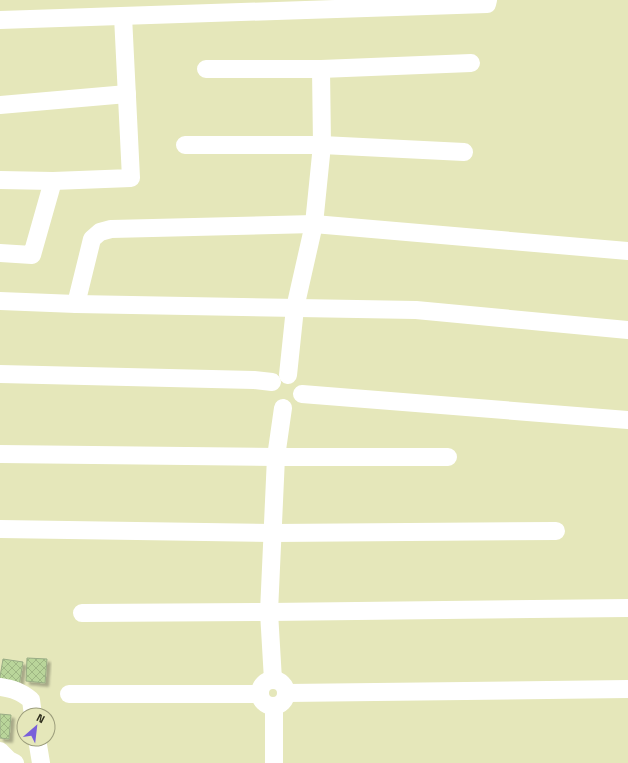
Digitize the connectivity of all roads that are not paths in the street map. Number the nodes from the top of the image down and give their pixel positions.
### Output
1 (488, 0) edge
2 (249, 6) edge
3 (123, 16) junction
4 (0, 20) edge
5 (471, 64) dead end
6 (206, 69) dead end
7 (321, 69) junction
8 (127, 94) junction
9 (0, 106) edge
10 (185, 145) dead end
11 (322, 145) junction
12 (464, 152) dead end
13 (0, 180) edge
14 (53, 181) junction
15 (314, 224) junction
16 (628, 251) edge
17 (0, 253) edge
18 (0, 301) edge
19 (76, 304) junction
20 (295, 308) junction
21 (628, 330) edge
22 (0, 374) edge
23 (280, 378) junction
24 (302, 394) junction
25 (283, 408) junction
26 (628, 420) edge
27 (0, 454) edge
28 (276, 457) junction
29 (448, 457) dead end
30 (0, 529) edge
31 (273, 532) junction
32 (556, 532) dead end
33 (628, 608) edge
34 (82, 612) dead end
35 (269, 612) junction
36 (273, 680) junction
37 (0, 687) edge
38 (628, 689) edge
39 (286, 693) junction
40 (69, 694) dead end
41 (260, 694) junction
42 (274, 706) junction
43 (32, 707) edge
44 (37, 747) edge
45 (0, 751) edge
46 (16, 763) edge
47 (37, 763) edge
48 (274, 763) edge

1 - 2 street
2 - 3 street
3 - 4 street
3 - 8 street
5 - 7 street
6 - 7 street
7 - 11 street
8 - 9 street
8 - 14 street
10 - 11 street
11 - 12 street
11 - 15 street
13 - 14 street
14 - 17 street
15 - 16 street
15 - 19 street
15 - 20 street
18 - 19 street
19 - 20 street
20 - 21 street
20 - 23 street
22 - 23 street
23 - 24 street
23 - 25 street
24 - 25 street
24 - 26 street
25 - 28 street
27 - 28 street
28 - 29 street
28 - 31 street
30 - 31 street
31 - 32 street
31 - 35 street
33 - 35 street
34 - 35 street
35 - 36 street
36 - 39 street
36 - 41 street
37 - 43 street
38 - 39 street
39 - 42 street
40 - 41 street
41 - 42 street
42 - 48 street
44 - 47 street
45 - 46 street

